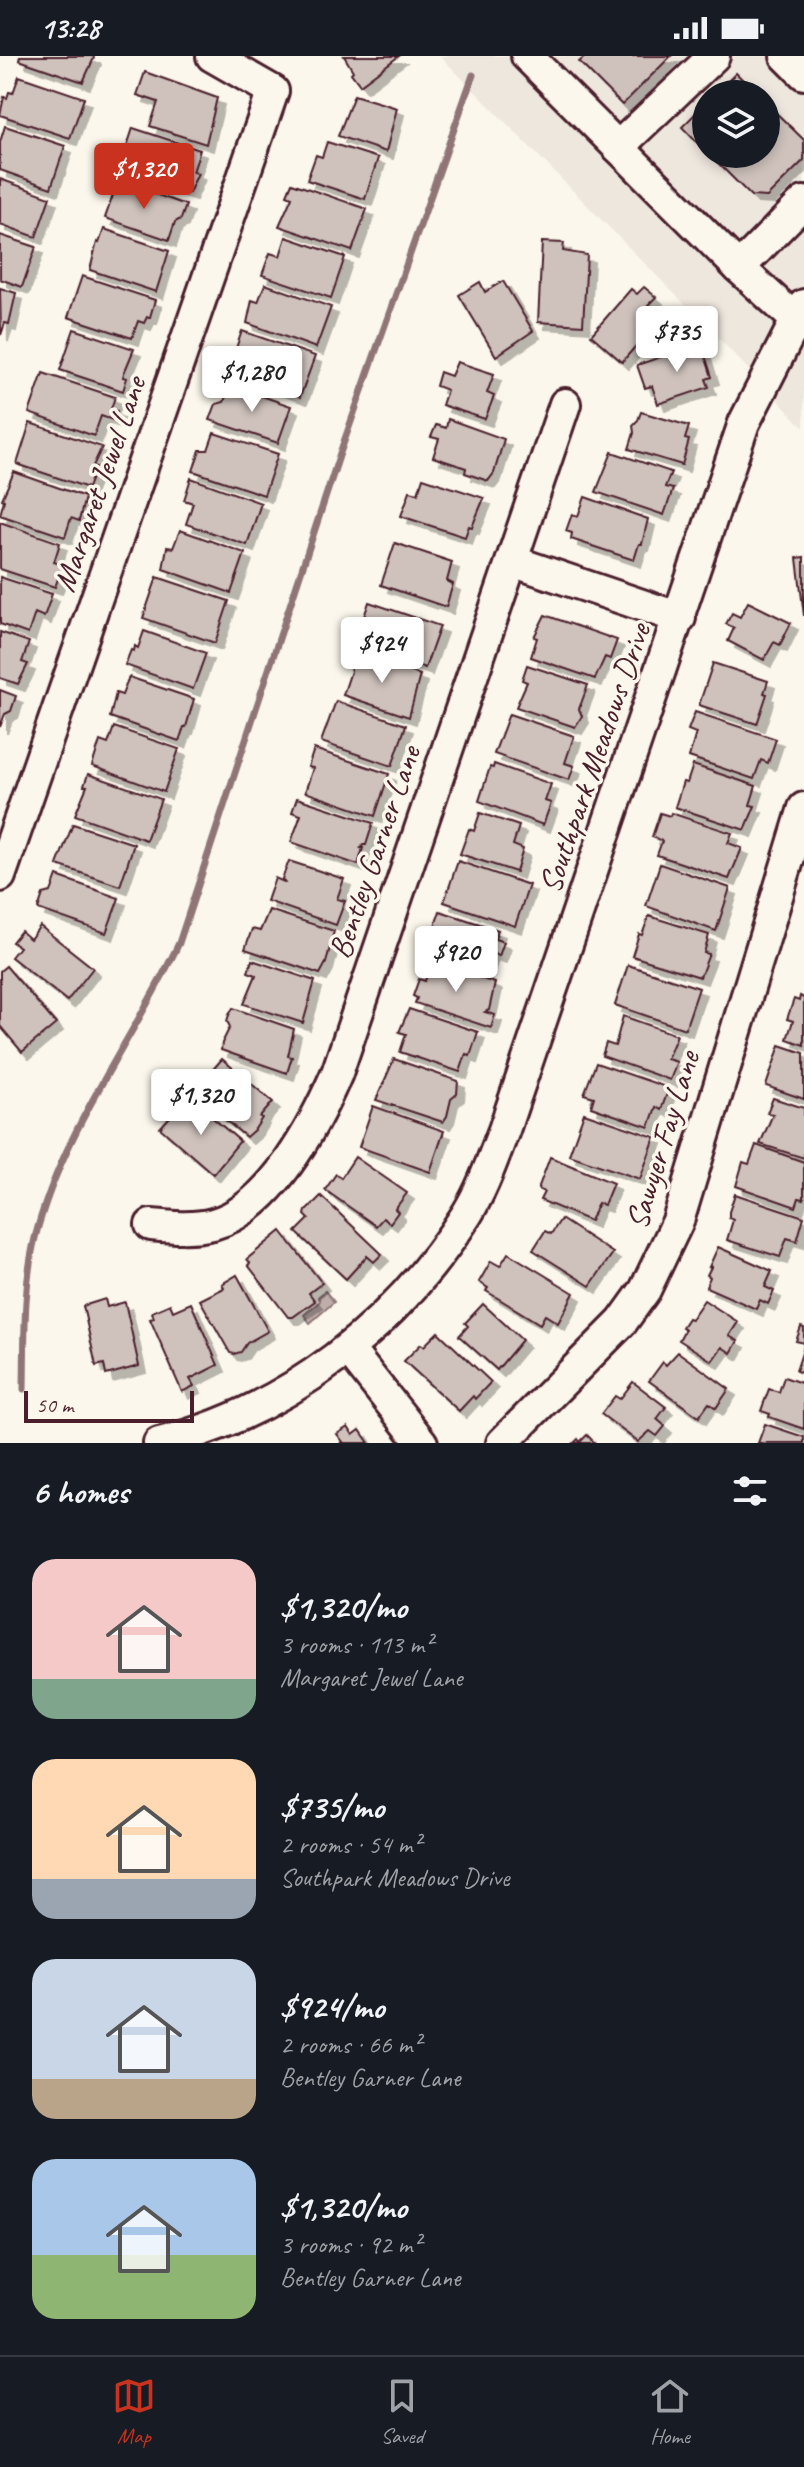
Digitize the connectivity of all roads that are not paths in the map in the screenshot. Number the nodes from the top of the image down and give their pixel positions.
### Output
1 (212, 56) edge
2 (714, 56) edge
3 (786, 56) edge
4 (530, 57) edge
5 (804, 74) edge
6 (618, 147) junction
7 (804, 202) edge
8 (739, 268) junction
9 (802, 317) edge
10 (565, 404) dead end
11 (512, 561) junction
12 (680, 618) junction
13 (804, 808) edge
14 (0, 876) edge
15 (151, 1225) dead end
16 (349, 1350) junction
17 (159, 1443) edge
18 (422, 1443) edge
19 (502, 1443) edge

1 - 14 street, Margaret Jewel Lane
2 - 6 street
3 - 5 street
4 - 6 street
6 - 8 street
7 - 8 street
8 - 9 street
9 - 12 street, Southpark Meadows Drive
10 - 11 street, Bentley Garner Lane
11 - 12 street
11 - 15 street, Bentley Garner Lane
12 - 16 street, Southpark Meadows Drive
13 - 19 street, Sawyer Fay Lane
16 - 17 street, Southpark Meadows Drive
16 - 18 street

